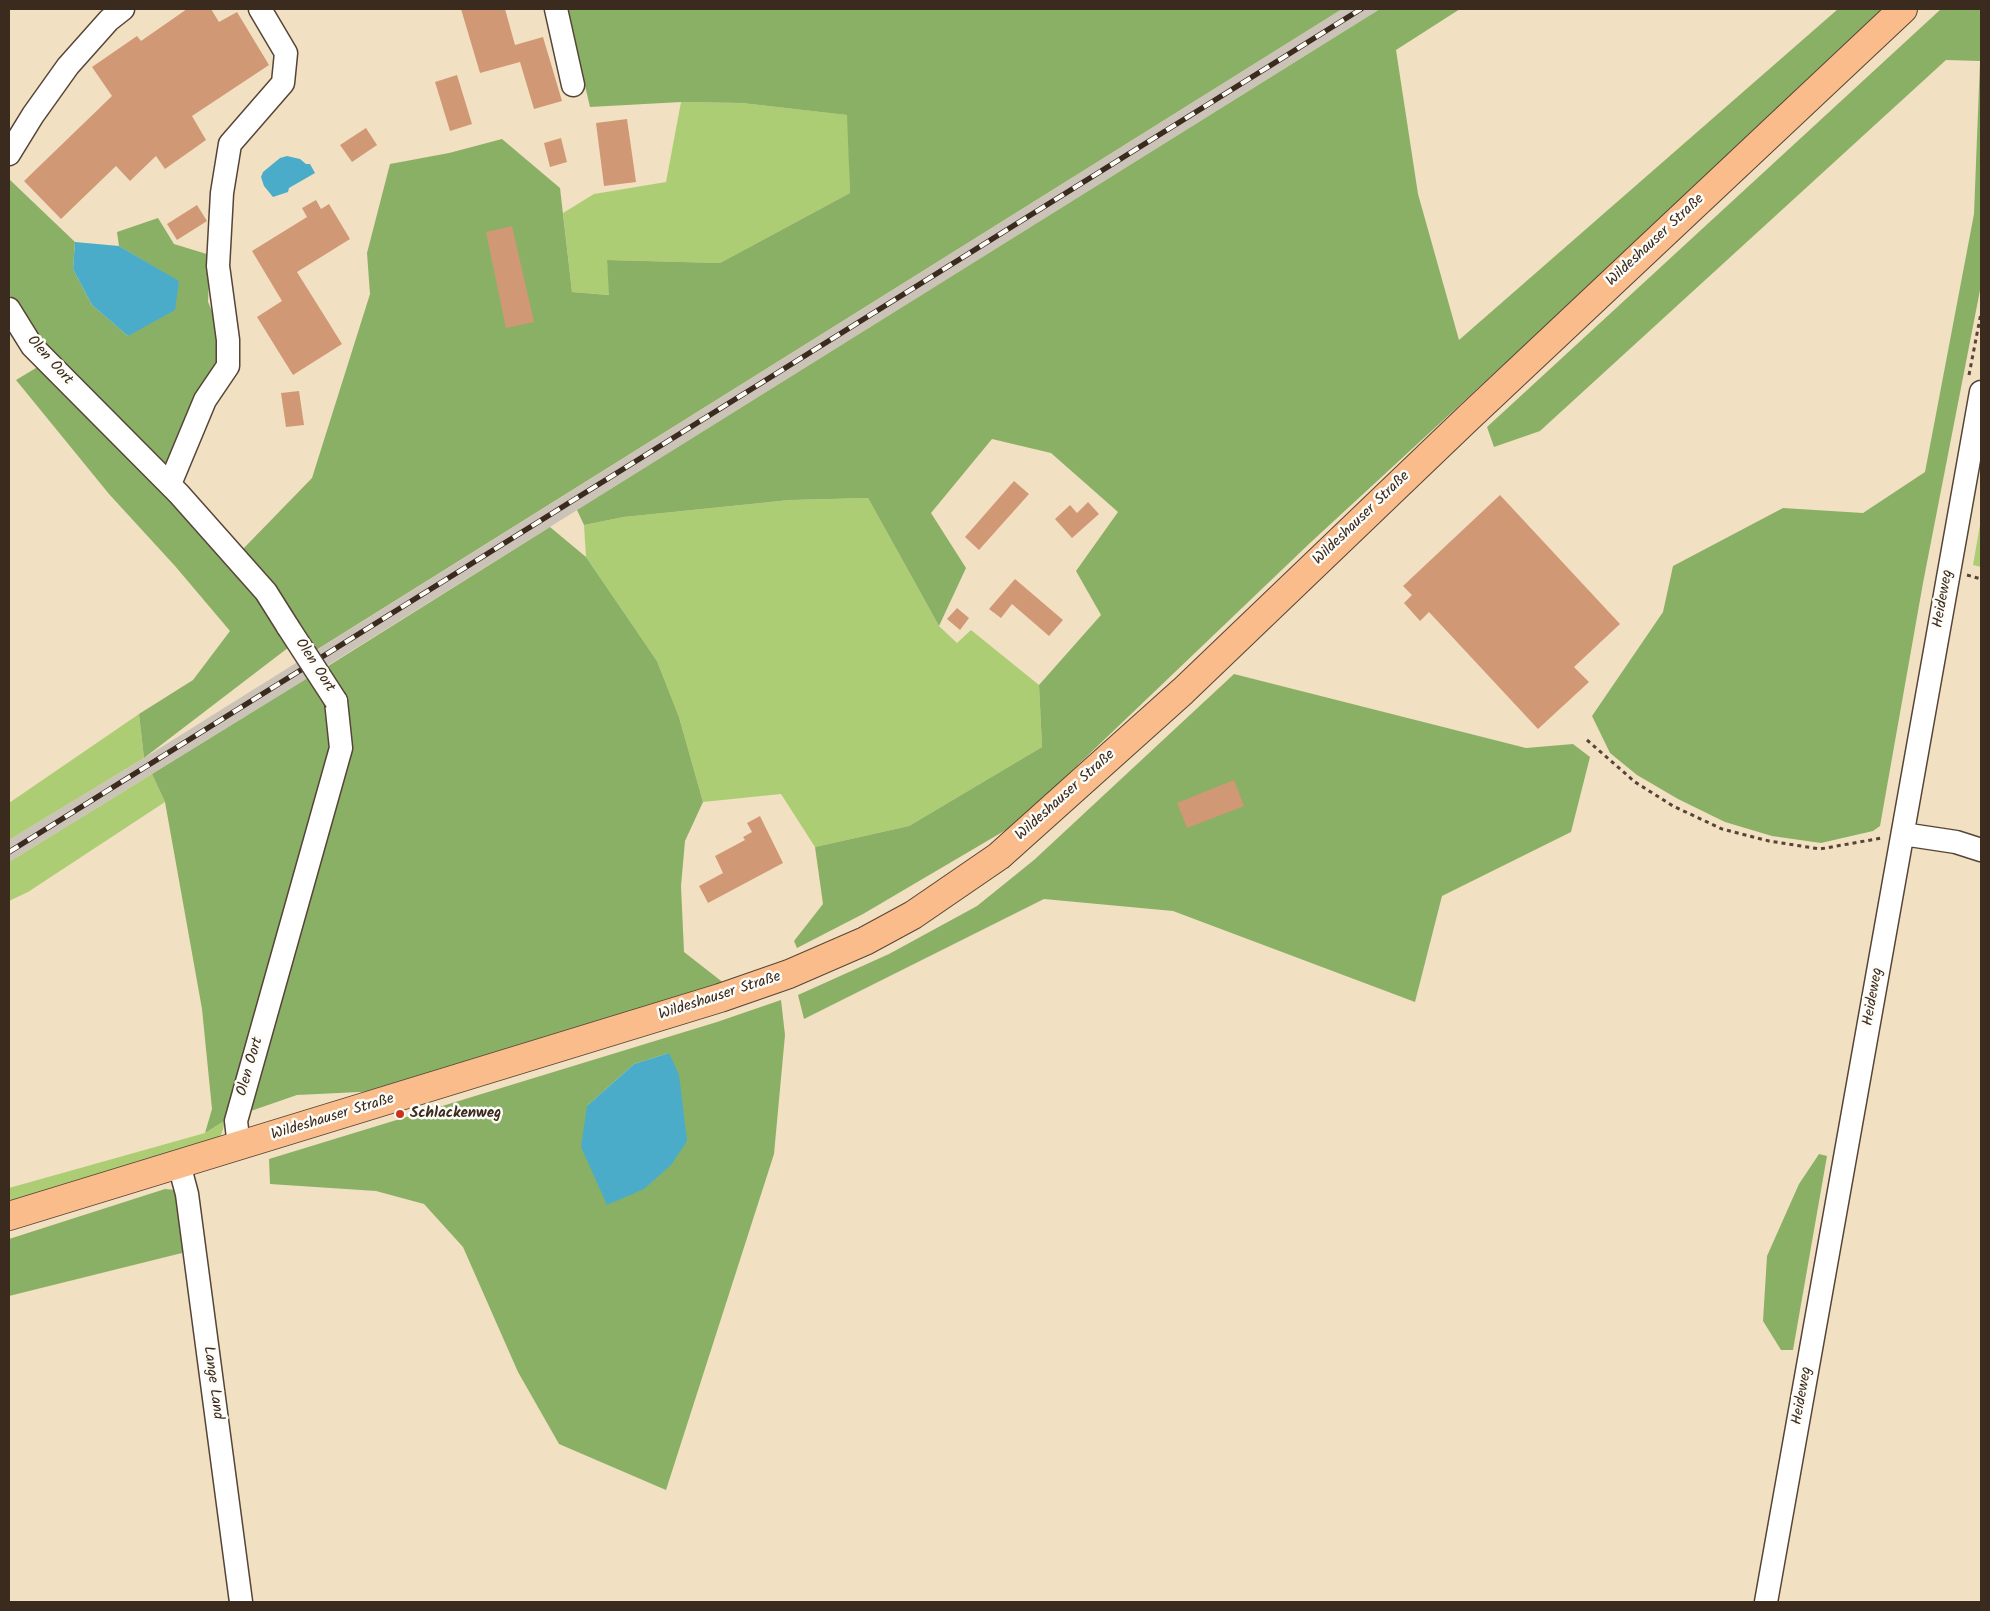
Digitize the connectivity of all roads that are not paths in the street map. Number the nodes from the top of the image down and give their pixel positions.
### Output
1 (123, 9) edge
2 (260, 9) edge
3 (556, 9) edge
4 (1903, 9) edge
5 (573, 85) dead end
6 (9, 154) edge
7 (9, 309) edge
8 (1981, 392) edge
9 (170, 484) junction
10 (1903, 834) junction
11 (1981, 850) edge
12 (239, 1146) junction
13 (180, 1164) junction
14 (9, 1216) edge
15 (241, 1602) edge
16 (1766, 1602) edge

1 - 6 street
2 - 9 street
3 - 5 street
4 - 12 main road, Wildeshauser Straße
7 - 9 street, Olen Oort
8 - 10 street, Heideweg
9 - 12 street, Olen Oort, bridge
10 - 11 street
10 - 16 street, Heideweg
12 - 13 main road, Wildeshauser Straße
13 - 14 main road, Wildeshauser Straße
13 - 15 street, Lange Land

